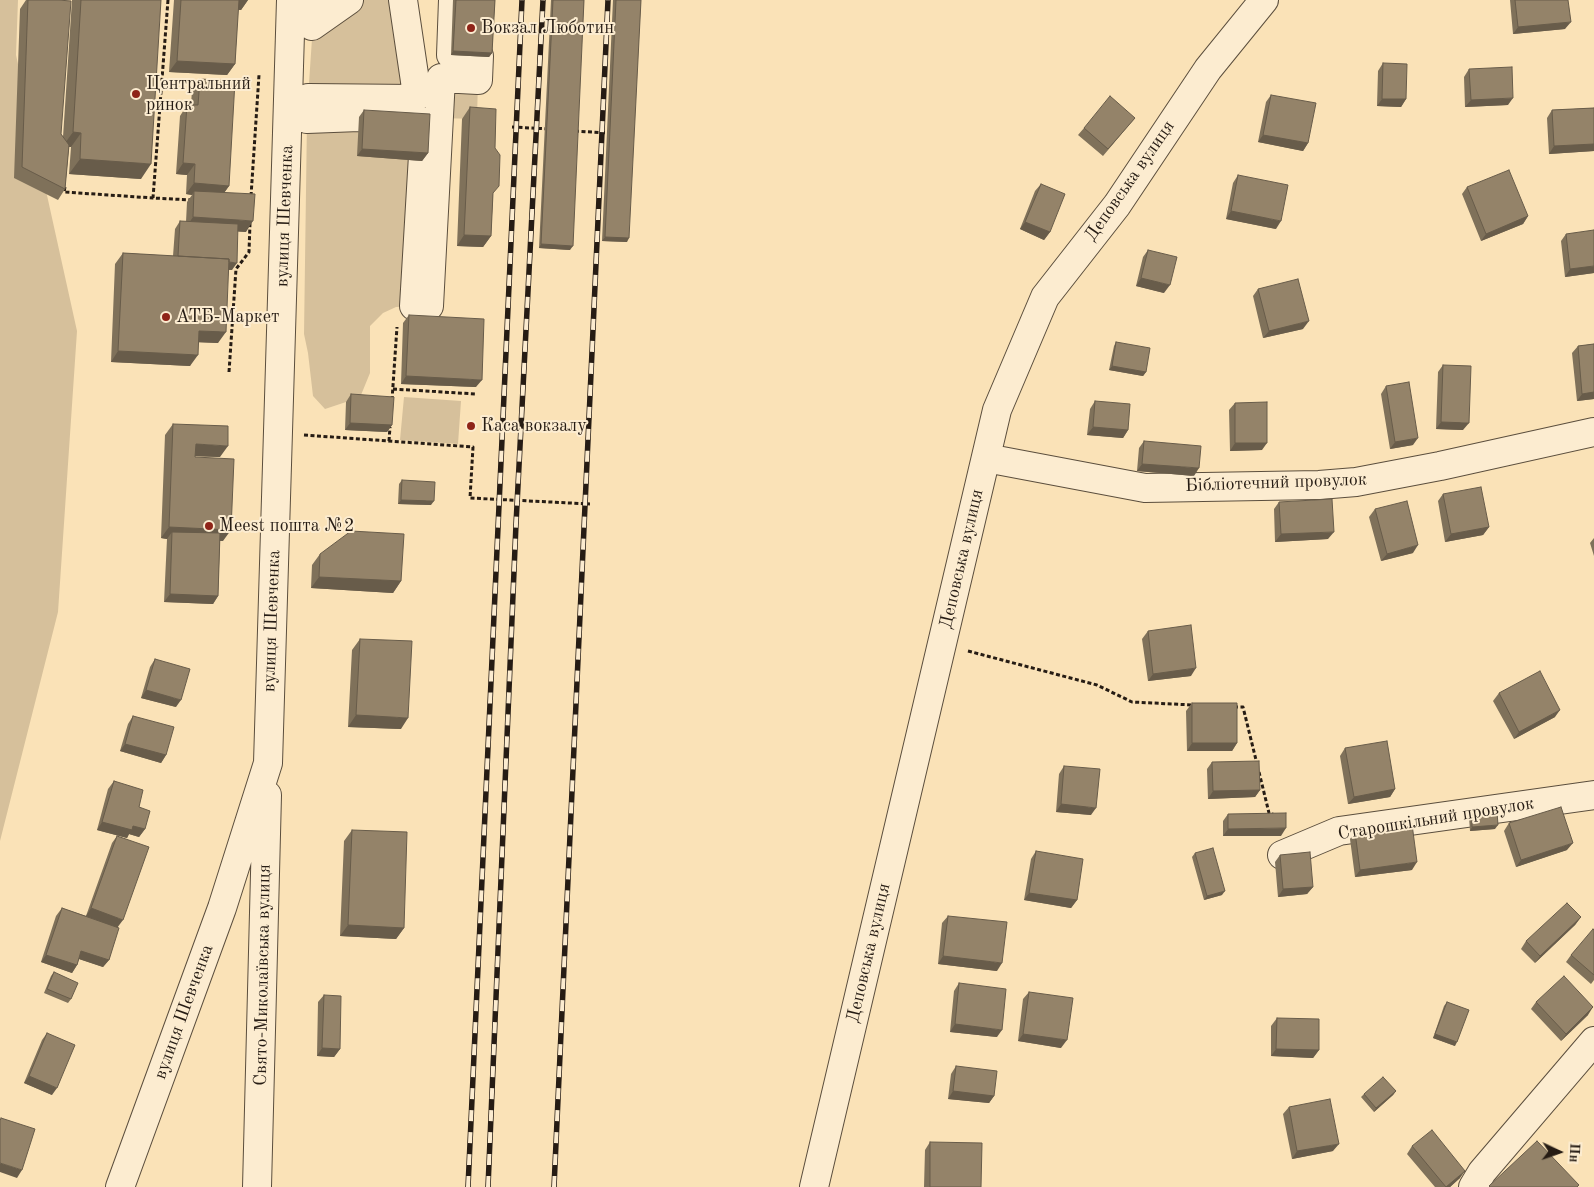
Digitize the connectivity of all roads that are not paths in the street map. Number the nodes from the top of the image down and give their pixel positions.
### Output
1 (291, 0) edge
2 (314, 0) edge
3 (349, 0) edge
4 (403, 0) edge
5 (453, 0) edge
6 (1264, 0) edge
7 (1594, 432) edge
8 (986, 458) junction
9 (268, 763) junction
10 (1594, 795) edge
11 (1282, 855) edge
12 (1594, 1041) edge
13 (120, 1187) edge
14 (257, 1187) edge
15 (814, 1187) edge
16 (1473, 1187) edge

1 - 9 street, вулиця Шевченка
2 - 3 street
4 - 5 street
6 - 8 street, Деповська вулиця
7 - 8 street, Бібліотечний провулок
8 - 15 street, Деповська вулиця
9 - 13 street, вулиця Шевченка
9 - 14 street, Свято-Миколаївська вулиця
10 - 11 street, Старошкільний провулок
12 - 16 street

